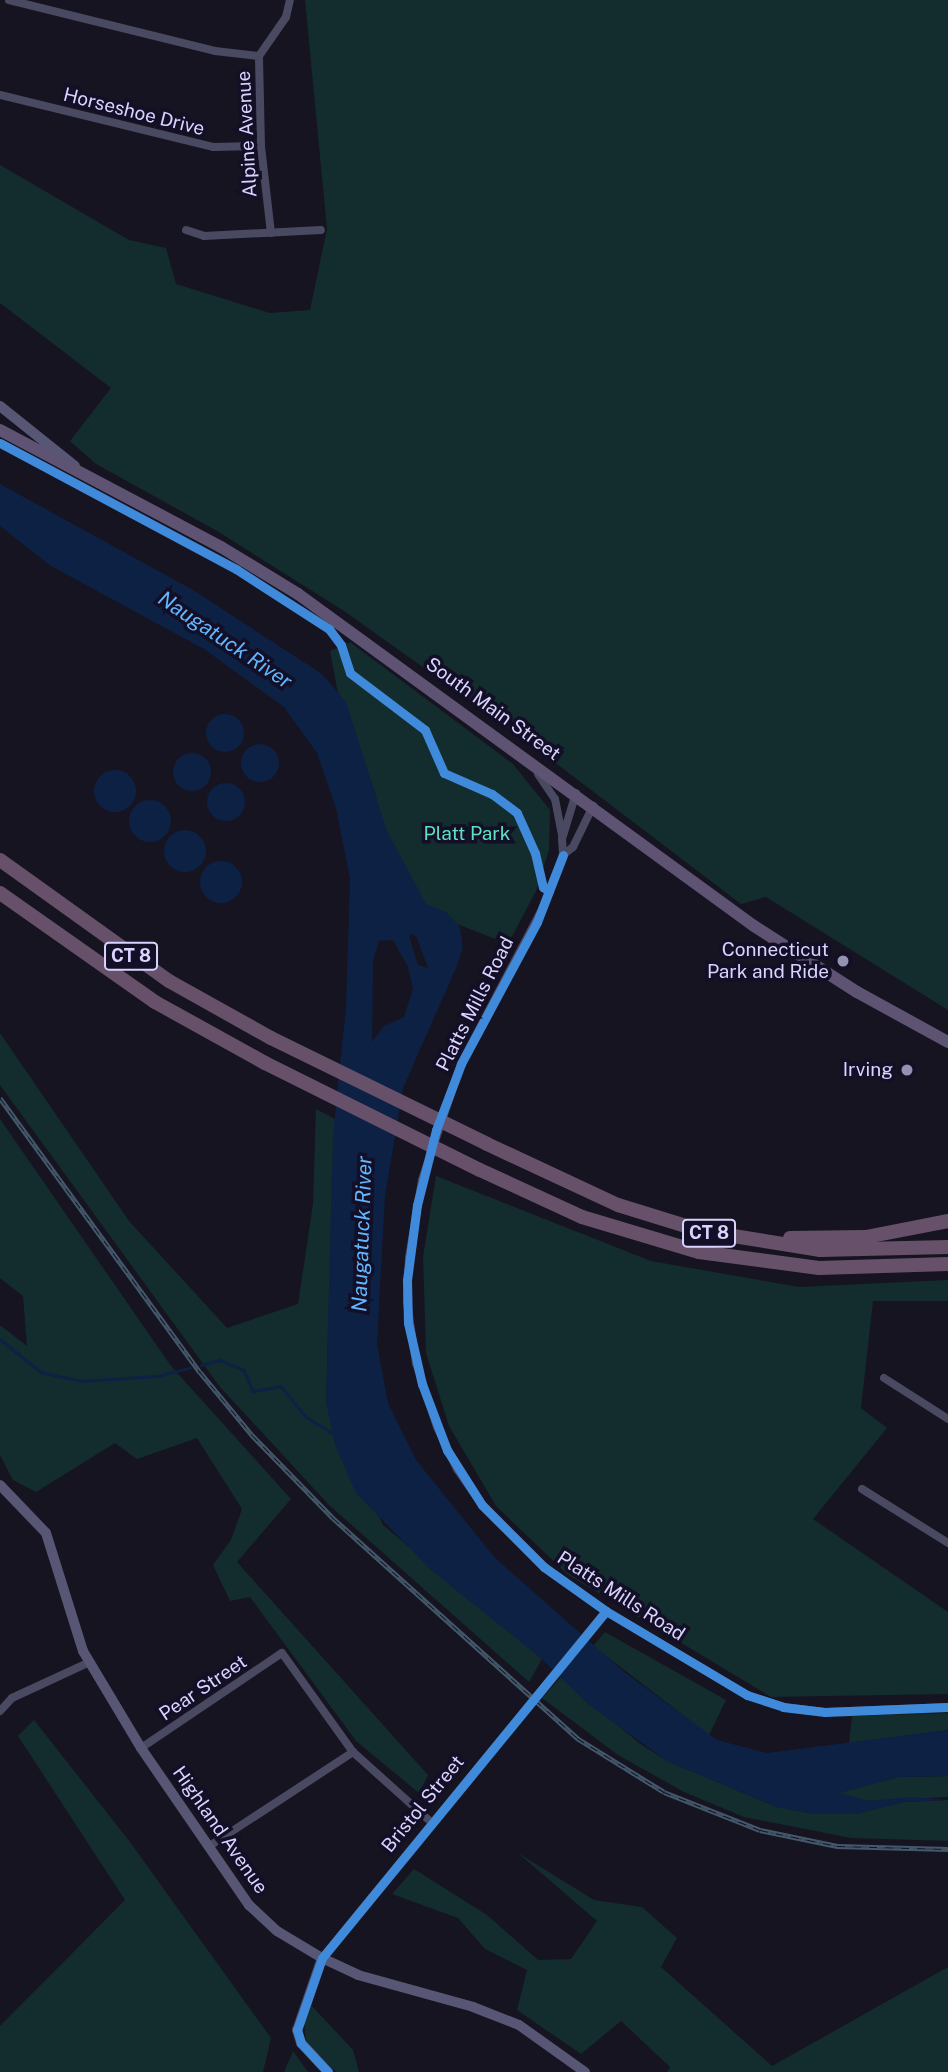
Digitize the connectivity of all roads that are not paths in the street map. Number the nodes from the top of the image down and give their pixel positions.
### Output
1 (9, 0) edge
2 (290, 0) edge
3 (259, 56) junction
4 (0, 95) edge
5 (261, 146) junction
6 (186, 230) dead end
7 (321, 230) dead end
8 (271, 233) junction
9 (0, 406) edge
10 (0, 430) edge
11 (79, 471) junction
12 (530, 759) junction
13 (576, 793) junction
14 (593, 806) junction
15 (562, 839) junction
16 (563, 855) junction
17 (0, 860) edge
18 (0, 893) edge
19 (948, 1042) edge
20 (645, 1215) junction
21 (948, 1221) edge
22 (948, 1247) edge
23 (948, 1264) edge
24 (884, 1378) dead end
25 (948, 1419) edge
26 (0, 1485) edge
27 (862, 1489) dead end
28 (948, 1544) edge
29 (606, 1611) junction
30 (90, 1662) junction
31 (948, 1707) edge
32 (0, 1711) edge
33 (141, 1748) junction
34 (353, 1752) junction
35 (431, 1822) junction
36 (211, 1845) junction
37 (322, 1958) junction
38 (328, 2072) edge
39 (585, 2072) edge

1 - 3 street
2 - 3 street, Alpine Avenue
3 - 5 street, Alpine Avenue
4 - 5 street, Horseshoe Drive
5 - 8 street, Alpine Avenue
6 - 8 street
7 - 8 street
9 - 11 main road
10 - 11 main road, South Main Street
11 - 12 main road, South Main Street
12 - 13 main road, South Main Street
12 - 15 street, Platts Mills Road
13 - 14 main road, South Main Street
13 - 15 street, Platts Mills Road
14 - 16 street, Platts Mills Road
14 - 19 main road, South Main Street
15 - 16 street, Platts Mills Road
16 - 29 street, Platts Mills Road
17 - 20 highway, CT 8, bridge
18 - 23 highway, CT 8, bridge
20 - 21 highway
20 - 22 highway, CT 8
24 - 25 street
26 - 30 main road, Highland Avenue
27 - 28 street
29 - 31 street, Platts Mills Road
29 - 35 street, Bristol Street
30 - 32 street
30 - 33 main road, Highland Avenue
33 - 34 street, Pear Street
33 - 36 main road, Highland Avenue
34 - 35 street
34 - 36 street
35 - 37 street, Bristol Street
36 - 37 main road, Highland Avenue
37 - 38 street, Bristol Street
37 - 39 main road, Highland Avenue

